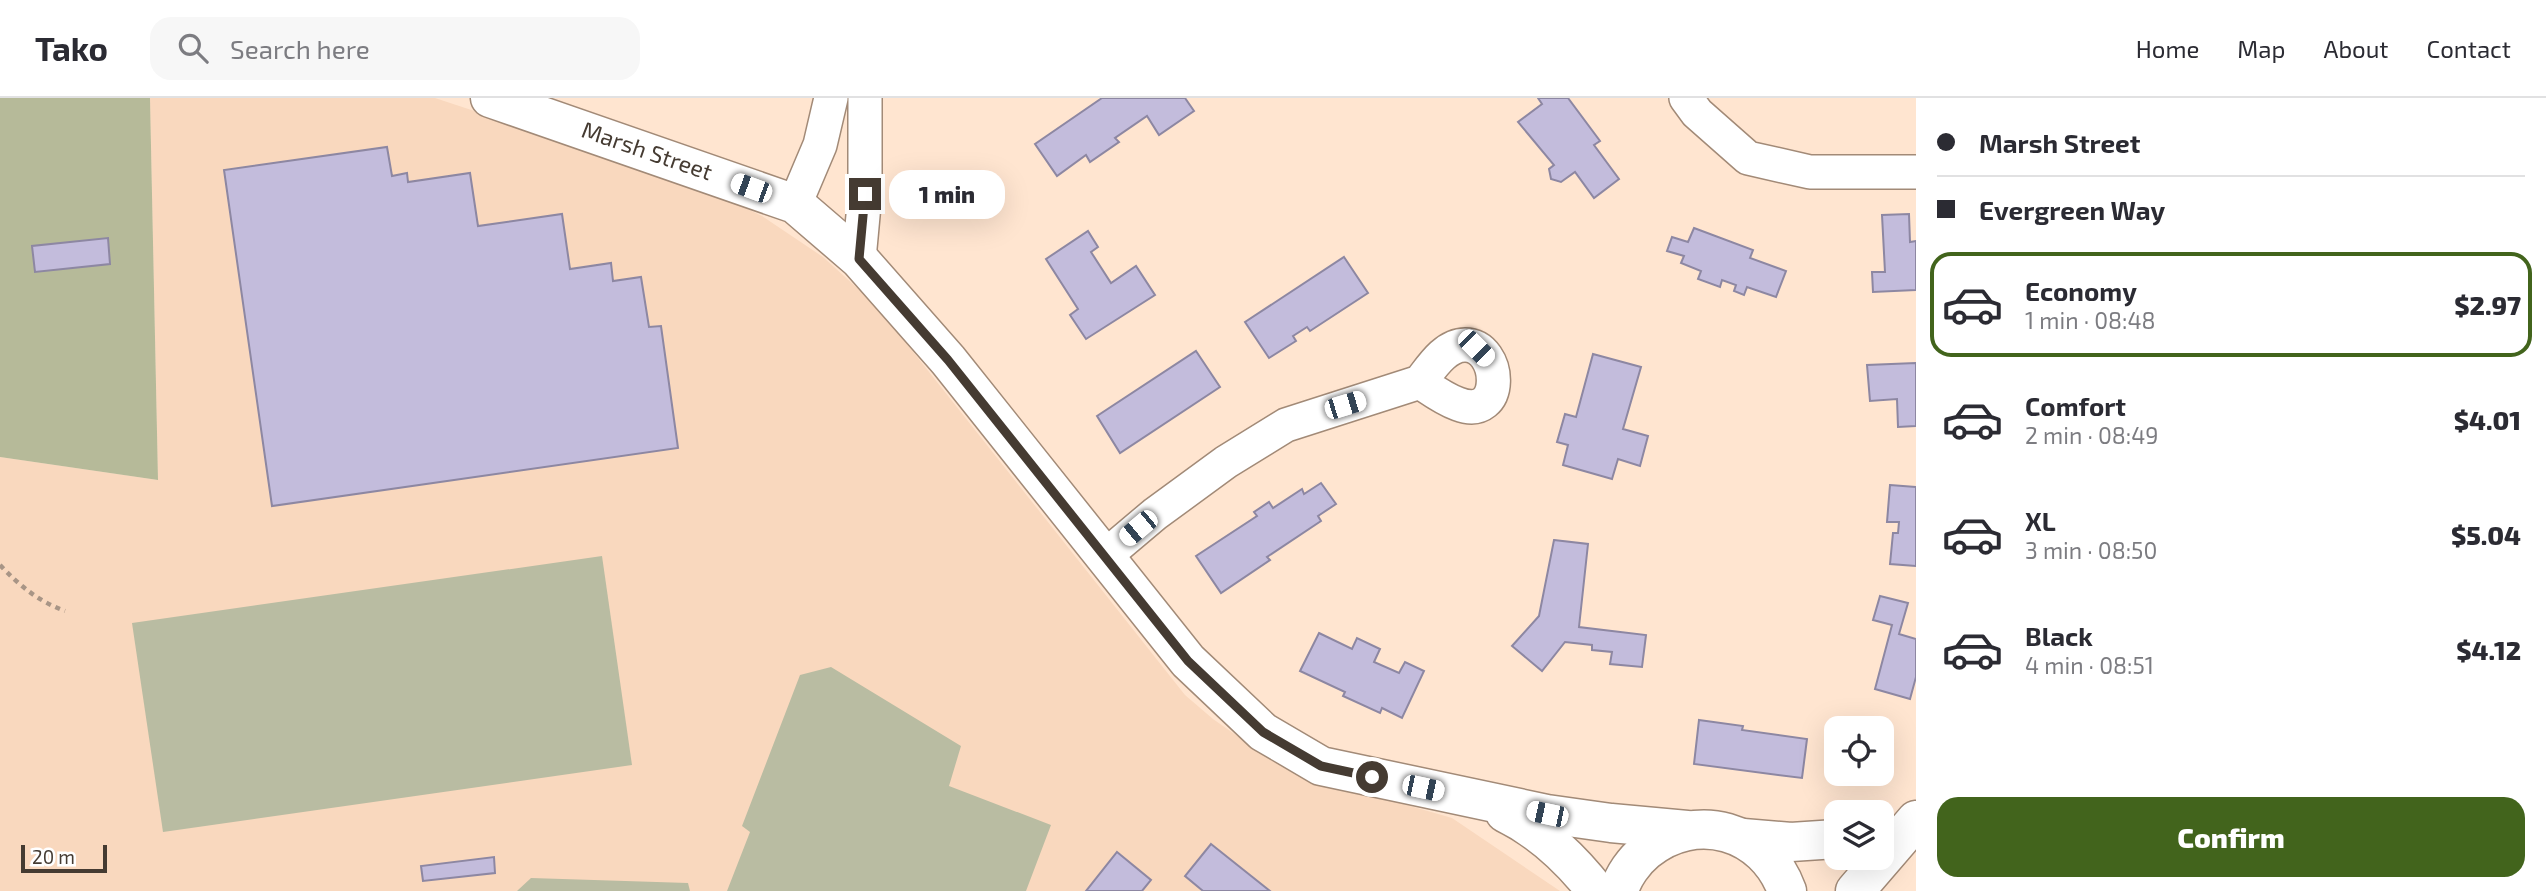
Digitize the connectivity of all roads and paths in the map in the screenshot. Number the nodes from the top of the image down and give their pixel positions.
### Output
1 (490, 98) edge
2 (831, 98) edge
3 (865, 98) edge
4 (1686, 98) edge
5 (1916, 172) edge
6 (795, 204) junction
7 (859, 259) junction
8 (1420, 382) dead end
9 (1104, 557) junction
10 (0, 565) edge
11 (65, 611) dead end
12 (1916, 794) edge
13 (1475, 799) junction
14 (1894, 810) edge
15 (1916, 820) edge
16 (1687, 830) junction
17 (1743, 838) junction
18 (1824, 840) edge
19 (1596, 891) edge
20 (1619, 891) edge
21 (1787, 891) edge
22 (1855, 891) edge

1 - 6 street, Marsh Street
2 - 6 street
3 - 7 street
4 - 5 street
6 - 7 street, Marsh Street
7 - 9 street, Marsh Street
8 - 9 street
9 - 13 street, Marsh Street
10 - 11 path
12 - 14 street
13 - 16 street, Marsh Street
13 - 19 street, Marsh Street
15 - 22 street
16 - 17 street, Marsh Street
16 - 20 street
17 - 18 street, Marsh Street
17 - 21 street

